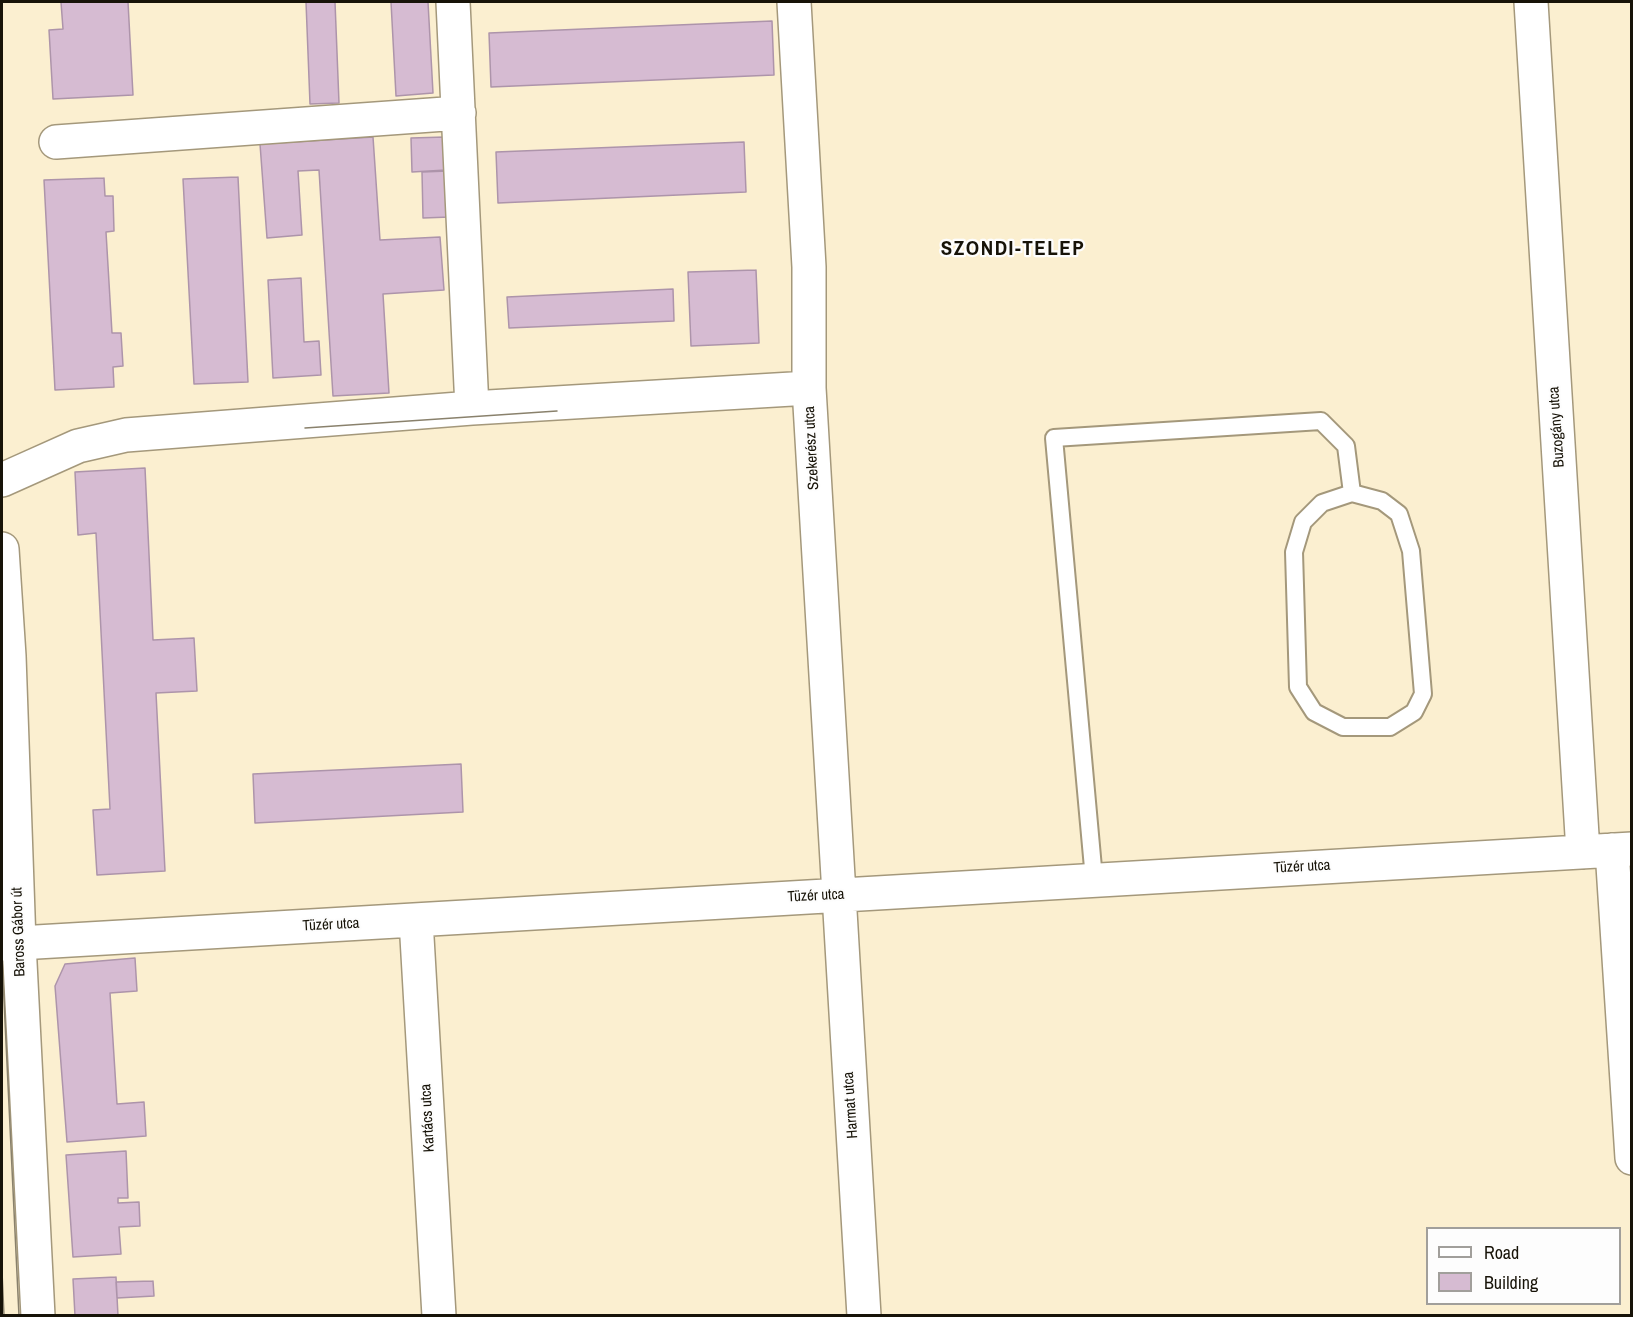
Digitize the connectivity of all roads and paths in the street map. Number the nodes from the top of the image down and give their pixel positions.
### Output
1 (453, 2) edge
2 (794, 2) edge
3 (1531, 2) edge
4 (459, 113) junction
5 (56, 142) dead end
6 (809, 388) junction
7 (472, 408) junction
8 (2, 480) edge
9 (1352, 493) junction
10 (2, 549) edge
11 (1609, 851) edge
12 (1094, 879) junction
13 (838, 895) junction
14 (416, 920) junction
15 (10, 944) edge
16 (1632, 1158) edge
17 (39, 1316) edge
18 (439, 1316) edge
19 (864, 1316) edge

1 - 4 street
2 - 6 street, Szekerész utca
3 - 11 street, Buzogány utca
4 - 5 street
4 - 7 street
6 - 7 street
6 - 13 street, Szekerész utca
7 - 8 street
9 - 9 lane
9 - 12 lane
10 - 15 street, Baross Gábor út
11 - 12 street, Tüzér utca
11 - 16 street, Buzogány utca
12 - 13 street, Tüzér utca
13 - 14 street, Tüzér utca
13 - 19 street, Harmat utca
14 - 15 street, Tüzér utca
14 - 18 street, Kartács utca
15 - 17 street, Baross Gábor út

